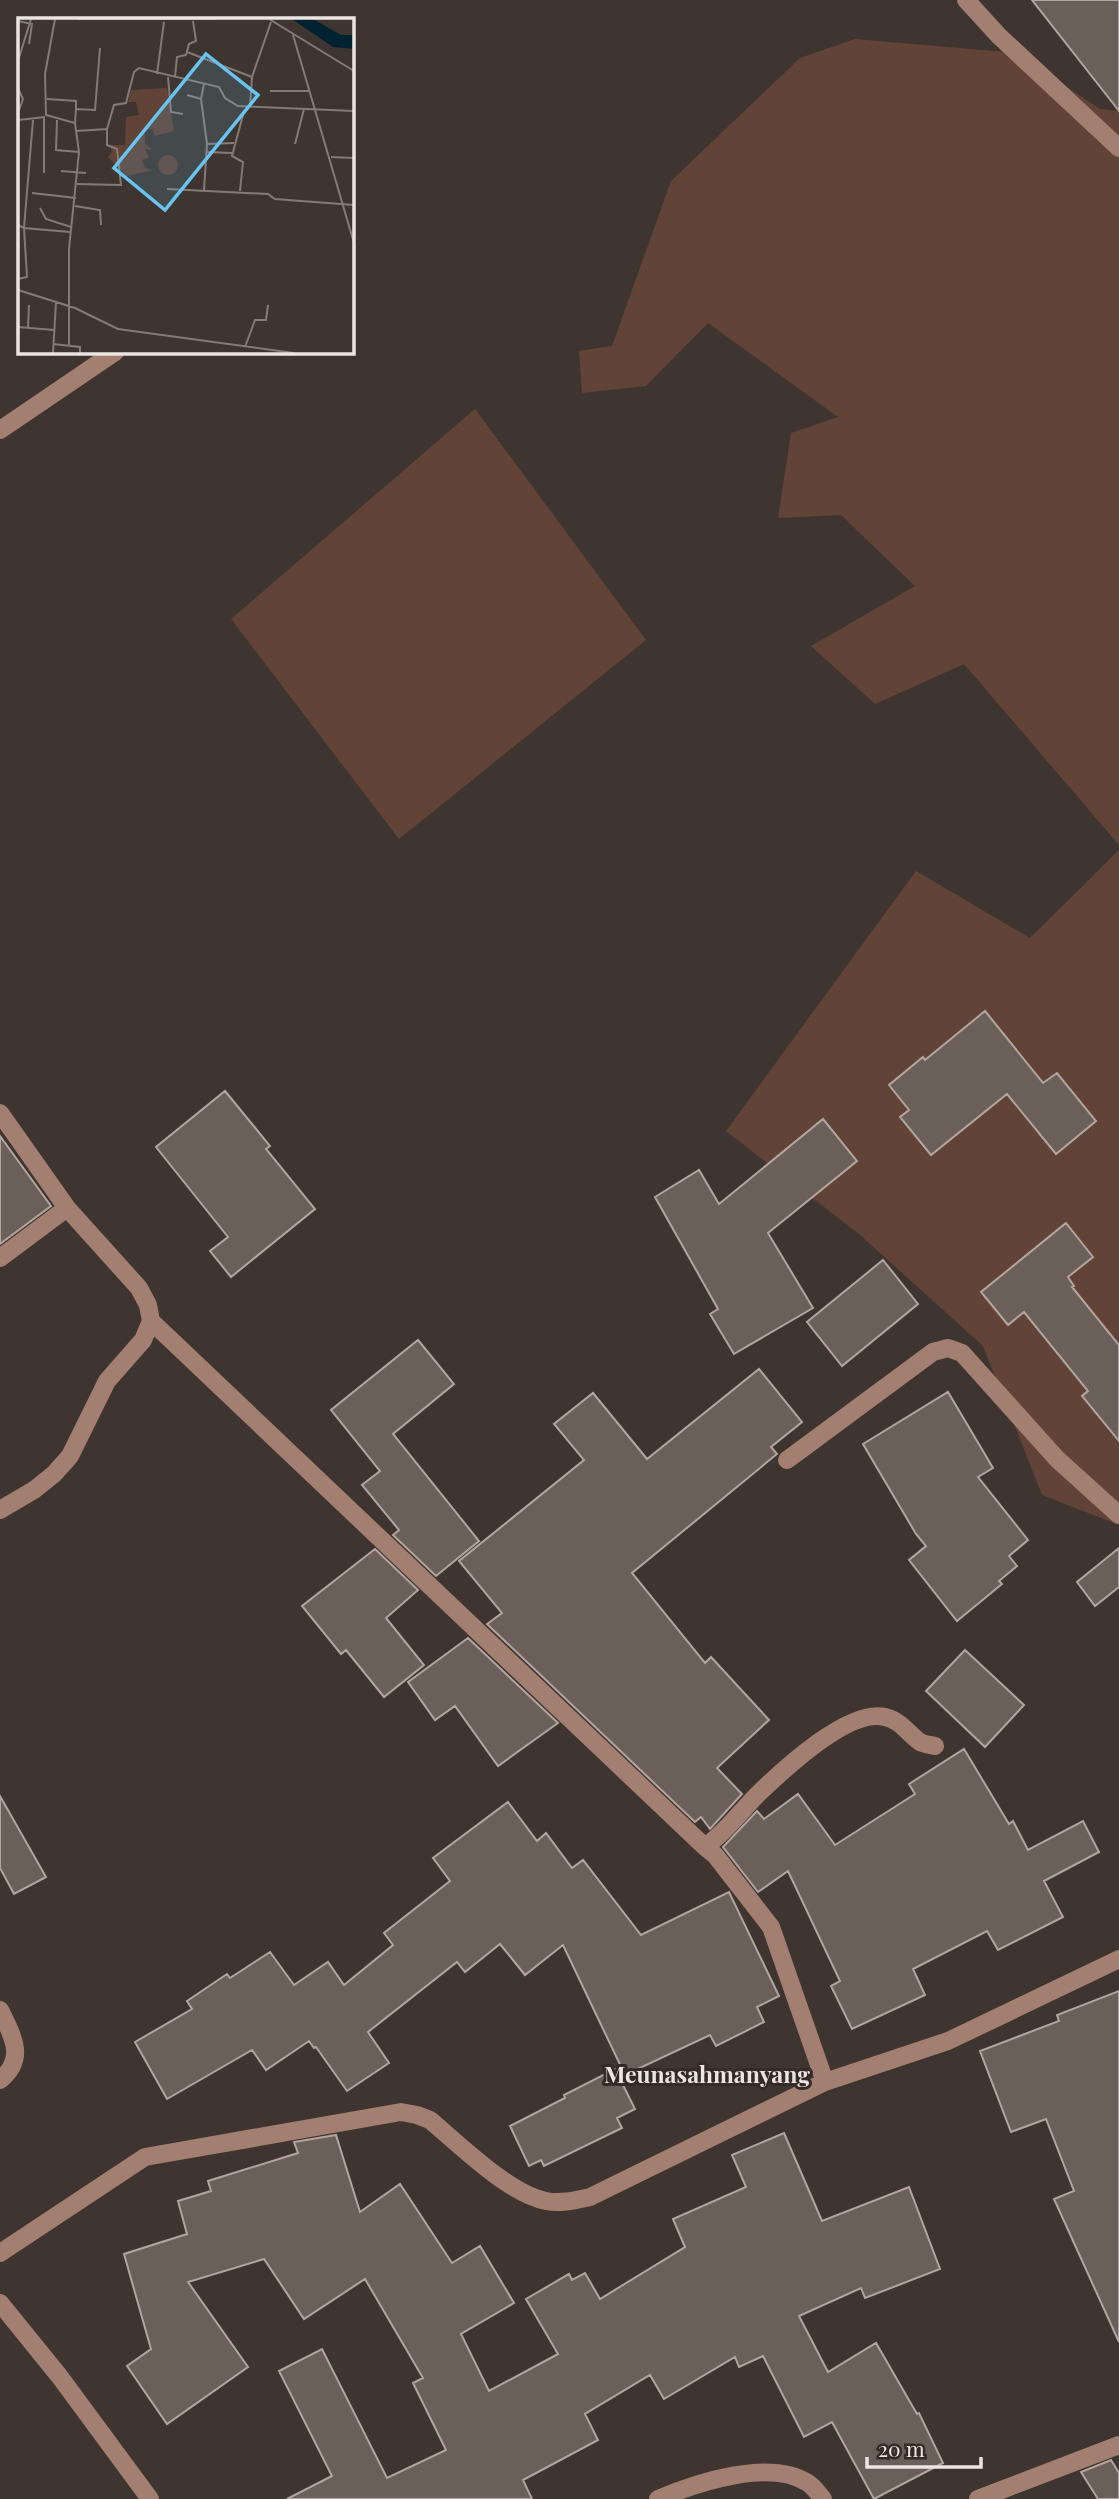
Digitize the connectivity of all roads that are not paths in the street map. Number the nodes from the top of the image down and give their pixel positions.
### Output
1 (966, 0) edge
2 (1119, 148) edge
3 (112, 354) edge
4 (0, 430) edge
5 (0, 1113) edge
6 (66, 1208) junction
7 (0, 1258) edge
8 (151, 1321) junction
9 (787, 1460) dead end
10 (0, 1510) edge
11 (1119, 1515) edge
12 (935, 1746) dead end
13 (705, 1847) junction
14 (1119, 1959) edge
15 (0, 2010) edge
16 (0, 2080) edge
17 (825, 2081) junction
18 (0, 2253) edge
19 (0, 2303) edge
20 (1119, 2445) edge
21 (150, 2499) edge
22 (658, 2499) edge
23 (823, 2499) edge
24 (978, 2499) edge

1 - 2 street
3 - 4 street
5 - 6 street
6 - 7 street
6 - 8 street
8 - 10 street
8 - 13 street
9 - 11 street
12 - 13 street
13 - 17 street
14 - 17 street
15 - 16 street
17 - 18 street
19 - 21 street
20 - 24 street
22 - 23 street

